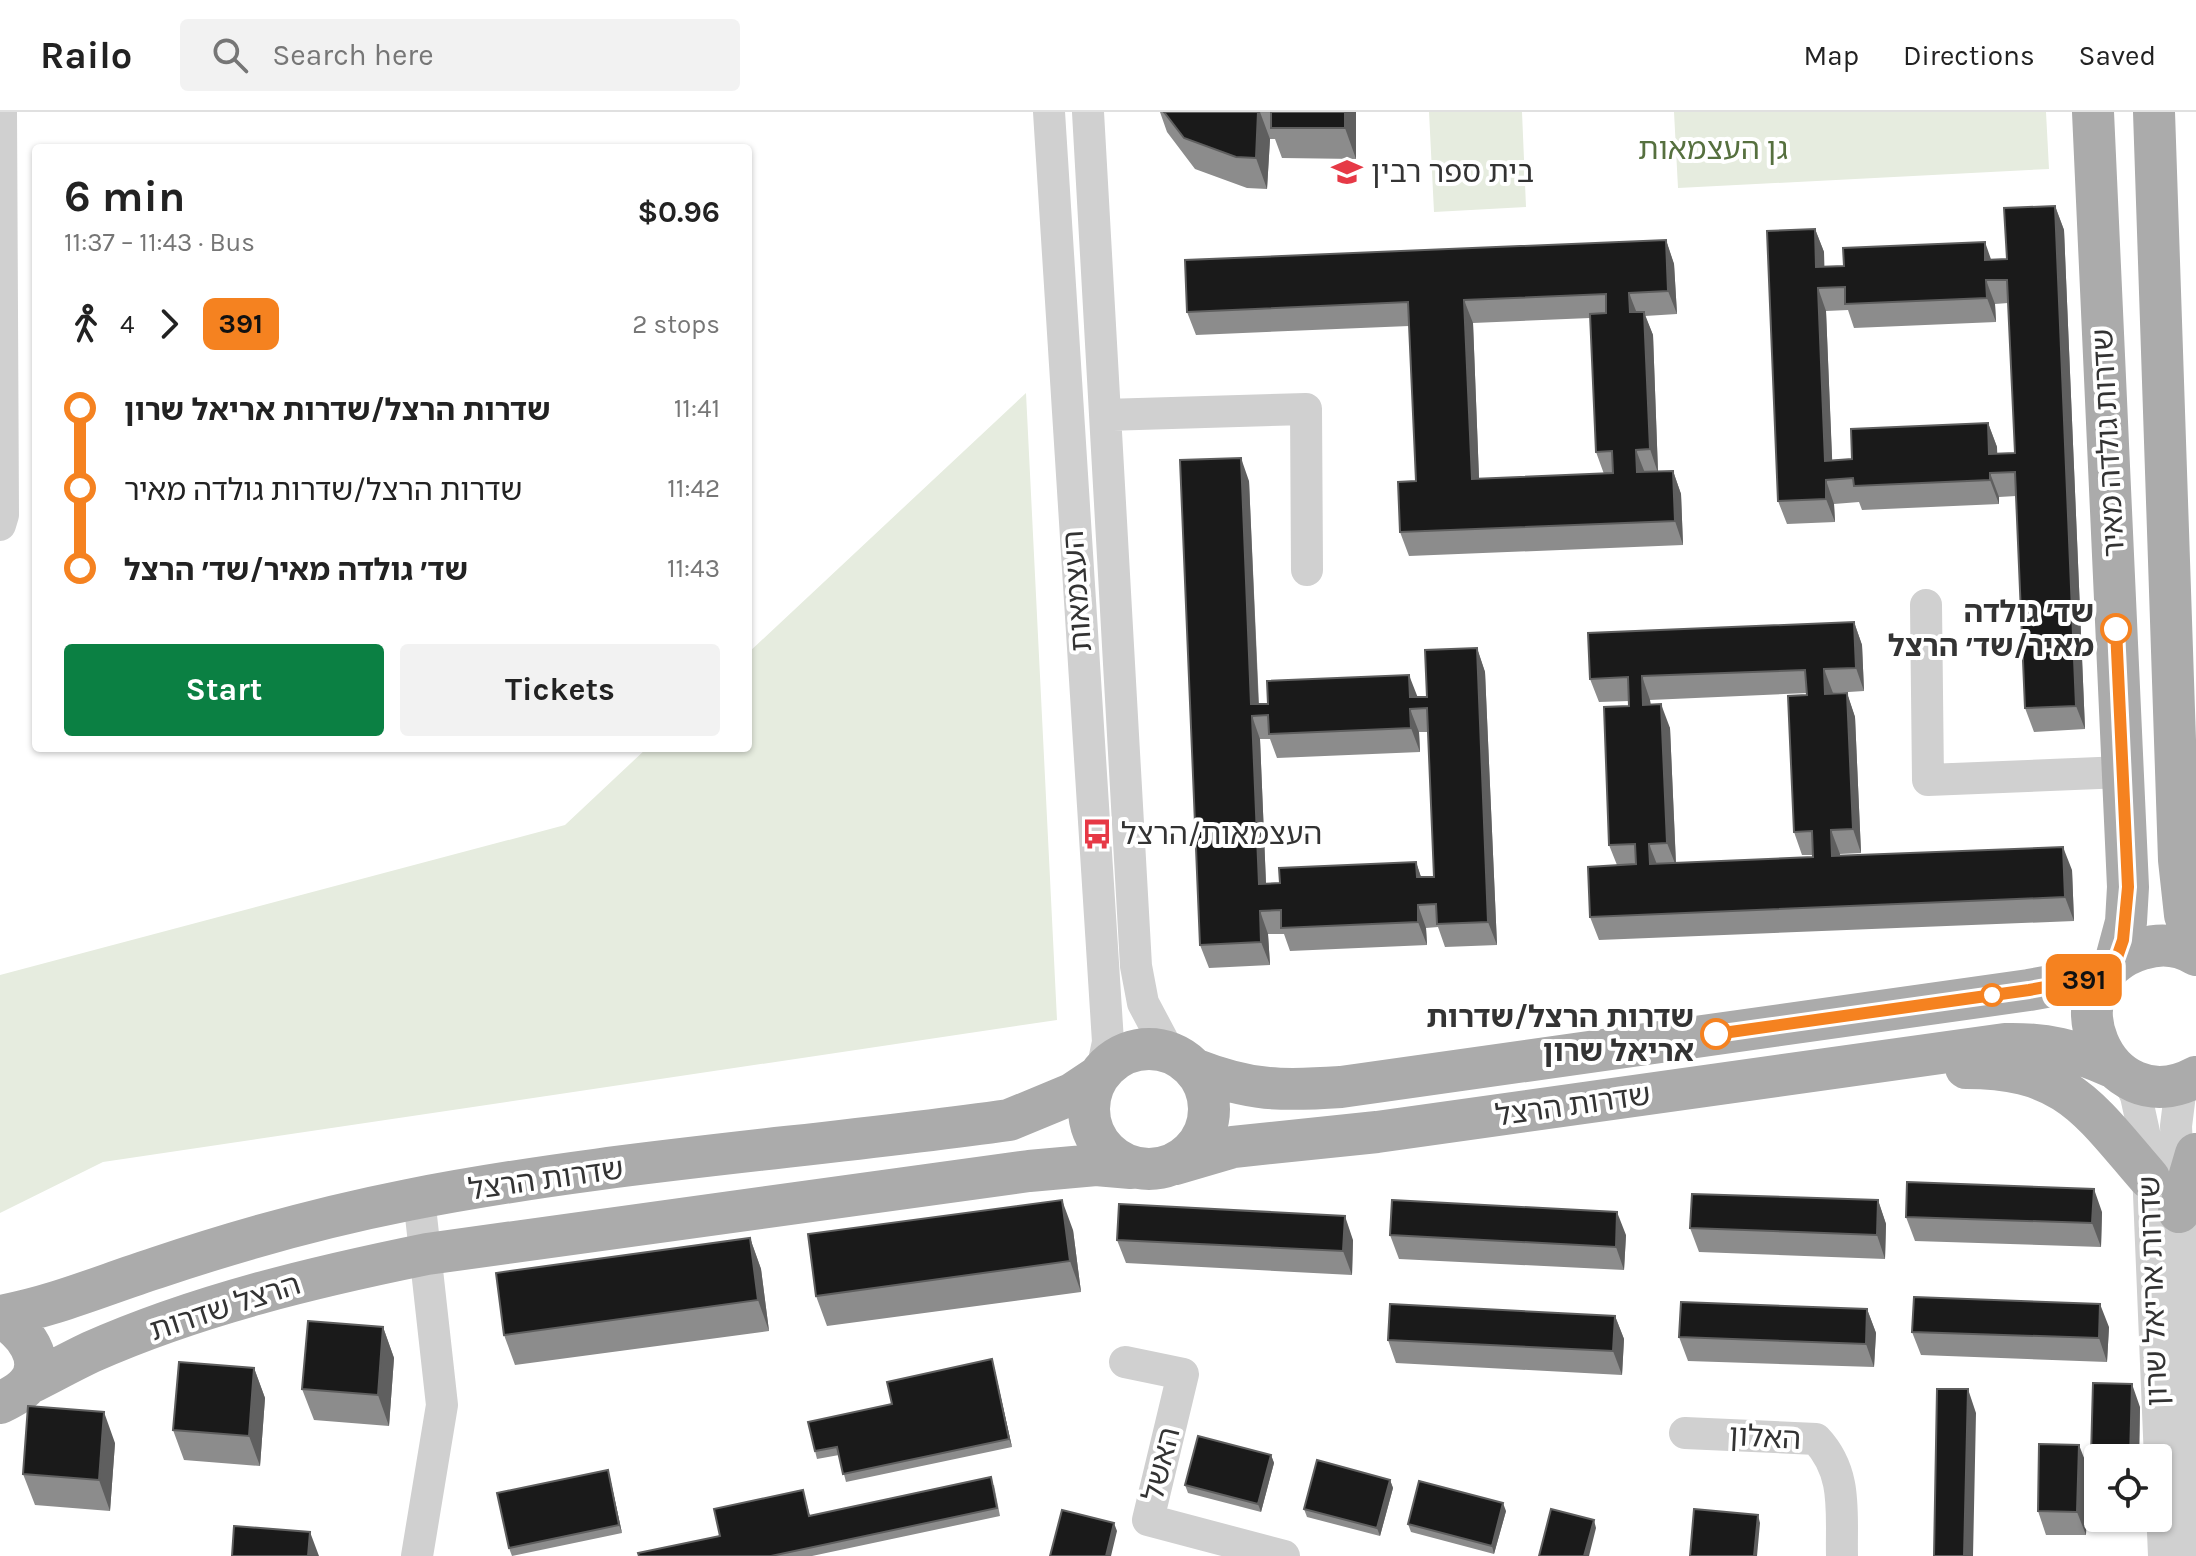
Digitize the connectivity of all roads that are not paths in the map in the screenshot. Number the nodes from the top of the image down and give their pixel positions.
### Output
1 (1, 112) edge
2 (1049, 112) edge
3 (1088, 112) edge
4 (2093, 112) edge
5 (2154, 112) edge
6 (1105, 415) junction
7 (0, 525) edge
8 (1307, 570) dead end
9 (1926, 605) dead end
10 (2123, 772) junction
11 (2186, 780) edge
12 (2179, 832) junction
13 (2196, 881) edge
14 (2196, 944) edge
15 (2196, 955) edge
16 (2110, 968) junction
17 (1182, 1061) junction
18 (1836, 1068) junction
19 (2120, 1072) junction
20 (1099, 1074) junction
21 (2192, 1080) edge
22 (2196, 1154) edge
23 (1175, 1164) junction
24 (1131, 1168) junction
25 (2149, 1178) junction
26 (419, 1198) junction
27 (2179, 1212) junction
28 (427, 1254) junction
29 (0, 1317) edge
30 (1125, 1362) dead end
31 (15, 1393) edge
32 (1685, 1433) dead end
33 (417, 1556) edge
34 (1284, 1556) edge
35 (1842, 1556) edge
36 (2164, 1556) edge
37 (2196, 1556) edge

1 - 7 street
2 - 20 street, העצמאות
3 - 6 street, העצמאות
4 - 10 main road, שדרות גולדה מאיר
5 - 11 main road, שדרות גולדה מאיר
6 - 8 street
6 - 17 street, העצמאות
9 - 10 street
10 - 16 main road, שדרות גולדה מאיר
11 - 12 main road, שדרות גולדה מאיר
12 - 13 main road
12 - 14 main road, שדרות גולדה מאיר
15 - 16 main road, שדרות הרצל
16 - 17 main road, שדרות הרצל
16 - 19 main road, שדרות גולדה מאיר
17 - 20 main road
17 - 23 main road
18 - 19 main road, שדרות הרצל
18 - 23 main road, שדרות הרצל
18 - 25 main road
19 - 21 main road, שדרות הרצל
19 - 25 street, שדרות אריאל שרון
20 - 24 main road
20 - 26 main road, שדרות הרצל
21 - 27 street, שדרות אריאל שרון
22 - 27 main road
23 - 24 main road
24 - 28 main road, שדרות הרצל
25 - 36 street, שדרות אריאל שרון
26 - 28 street
26 - 29 main road, שדרות הרצל
27 - 37 street, שדרות אריאל שרון
28 - 31 main road, הרצל שדרות
28 - 33 street
29 - 31 main road
30 - 34 street, האשל
32 - 35 street, האלון

